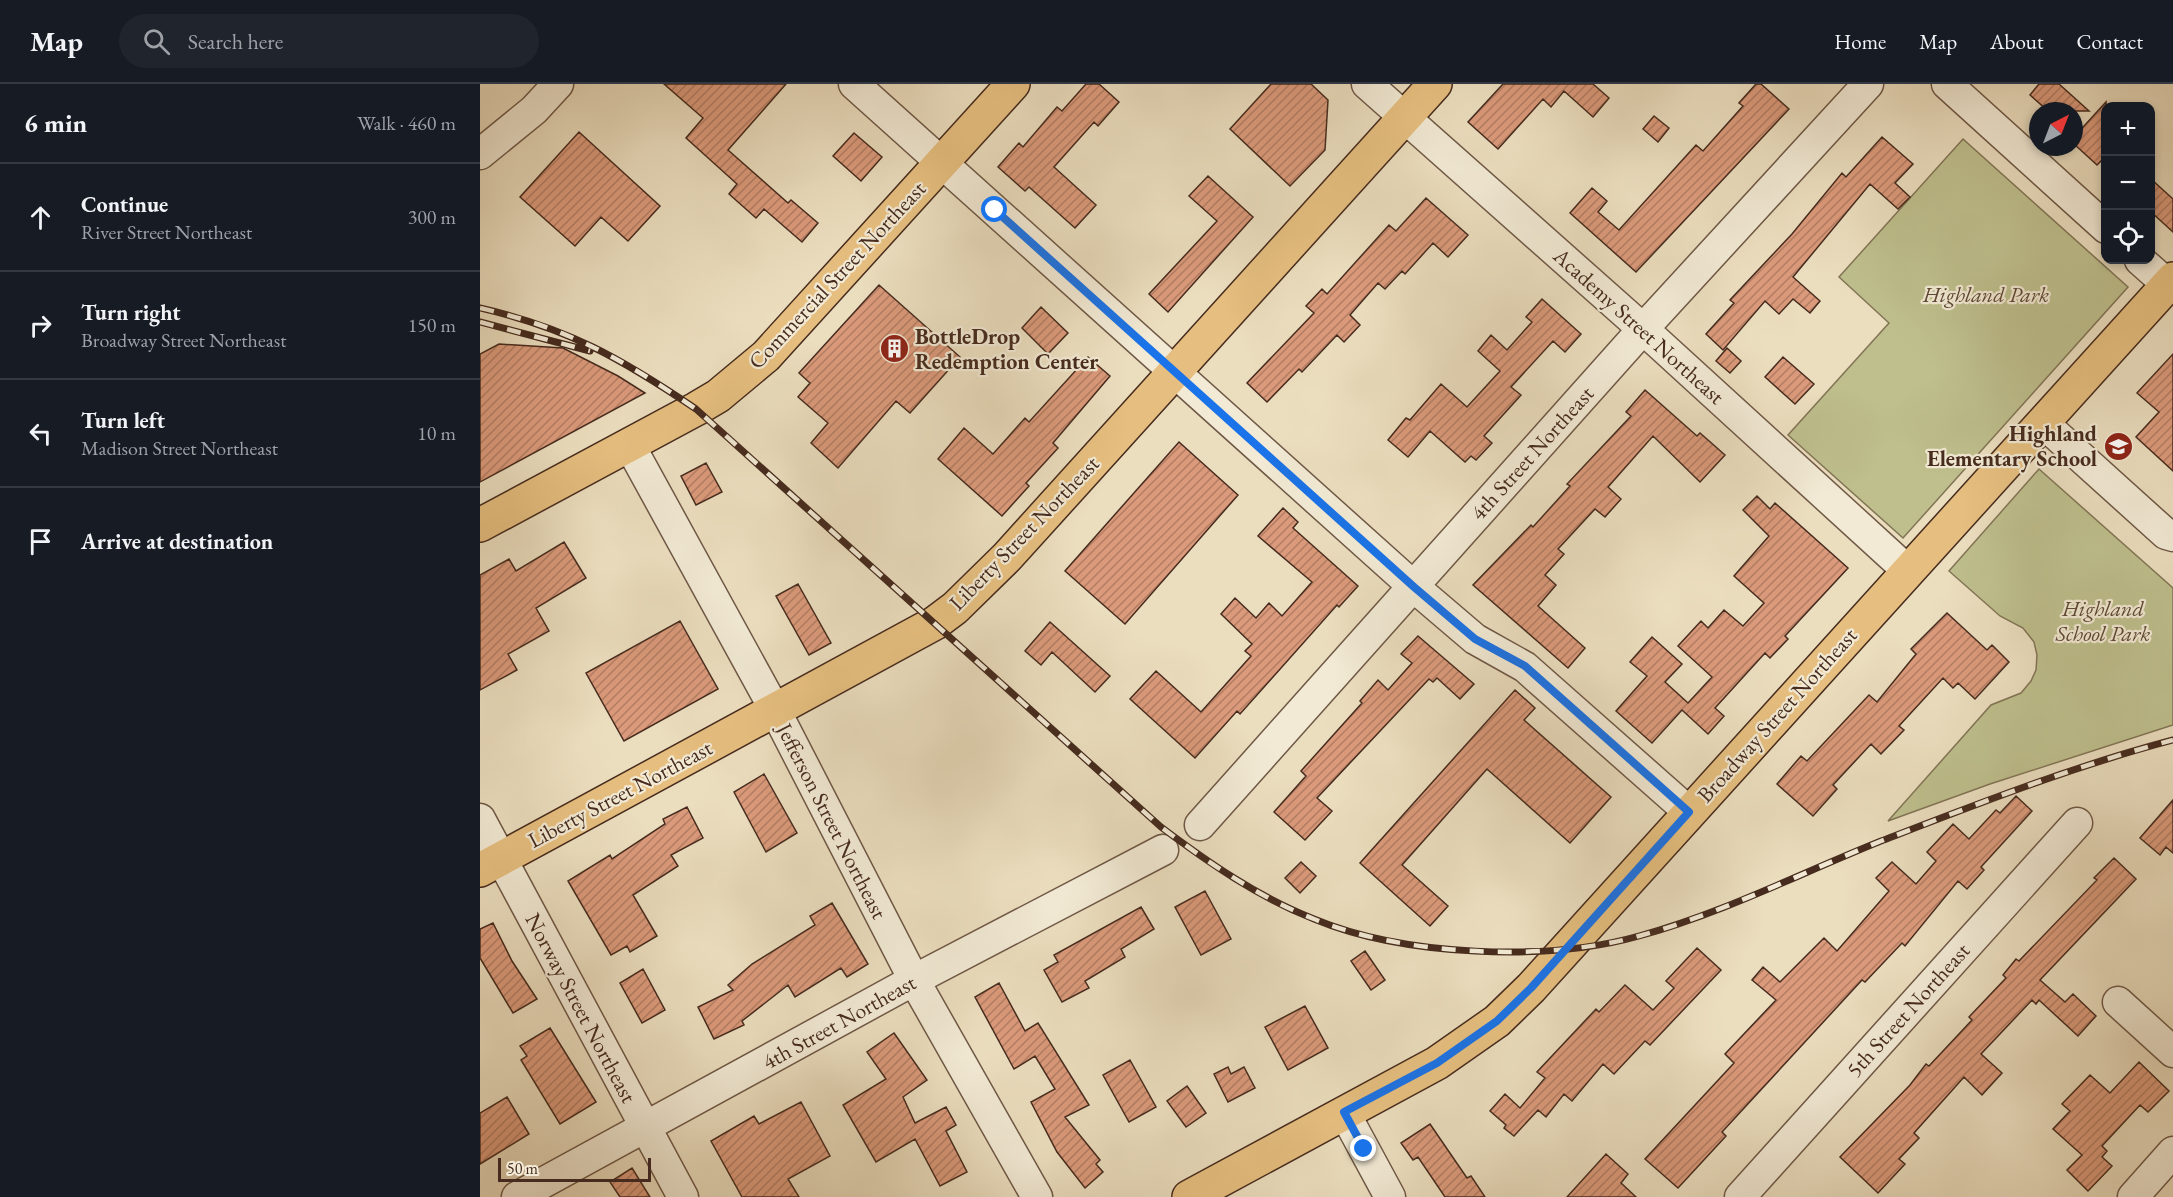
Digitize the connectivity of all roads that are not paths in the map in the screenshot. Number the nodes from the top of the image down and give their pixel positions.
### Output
1 (558, 84) edge
2 (854, 84) edge
3 (1013, 84) edge
4 (1367, 84) edge
5 (1435, 84) edge
6 (1868, 84) edge
7 (1947, 84) edge
8 (1404, 118) junction
9 (480, 154) edge
10 (942, 162) junction
11 (2101, 223) edge
12 (2146, 264) edge
13 (2171, 282) edge
14 (1643, 329) junction
15 (1173, 373) junction
16 (2043, 423) junction
17 (629, 444) junction
18 (480, 525) edge
19 (2173, 536) edge
20 (1908, 571) junction
21 (1414, 587) junction
22 (774, 710) junction
23 (1689, 812) junction
24 (480, 819) edge
25 (2077, 823) dead end
26 (1200, 825) dead end
27 (1163, 849) dead end
28 (491, 864) edge
29 (914, 980) junction
30 (2118, 1002) dead end
31 (2173, 1052) edge
32 (1344, 1112) junction
33 (645, 1129) junction
34 (2173, 1152) edge
35 (517, 1197) edge
36 (683, 1197) edge
37 (1037, 1197) edge
38 (1189, 1197) edge
39 (1390, 1197) edge
40 (1740, 1197) edge
41 (2133, 1197) edge

1 - 9 street
2 - 10 street
3 - 10 main road, Commercial Street Northeast
4 - 8 street, Academy Street Northeast
5 - 8 main road, Liberty Street Northeast
6 - 14 street, 4th Street Northeast
7 - 11 street
8 - 14 street, Academy Street Northeast
8 - 15 main road, Liberty Street Northeast
10 - 15 street
10 - 17 main road, Commercial Street Northeast
12 - 13 street
13 - 16 main road, Broadway Street Northeast
14 - 20 street, Academy Street Northeast
14 - 21 street, 4th Street Northeast
15 - 21 street
15 - 22 main road, Liberty Street Northeast
16 - 19 street
16 - 20 main road, Broadway Street Northeast
17 - 18 main road, Commercial Street Northeast
17 - 22 street, Jefferson Street Northeast
20 - 23 main road, Broadway Street Northeast
21 - 23 street
21 - 26 street, 4th Street Northeast
22 - 28 main road, Liberty Street Northeast
22 - 29 street, Jefferson Street Northeast
23 - 32 main road, Broadway Street Northeast
24 - 28 street, Norway Street Northeast
25 - 40 street, 5th Street Northeast
27 - 29 street, 4th Street Northeast
28 - 33 street, Norway Street Northeast
29 - 33 street, 4th Street Northeast
29 - 37 street, Jefferson Street Northeast
30 - 31 street
32 - 38 main road, Broadway Street Northeast
32 - 39 street
33 - 35 street, 4th Street Northeast
33 - 36 street, Norway Street Northeast
34 - 41 street

